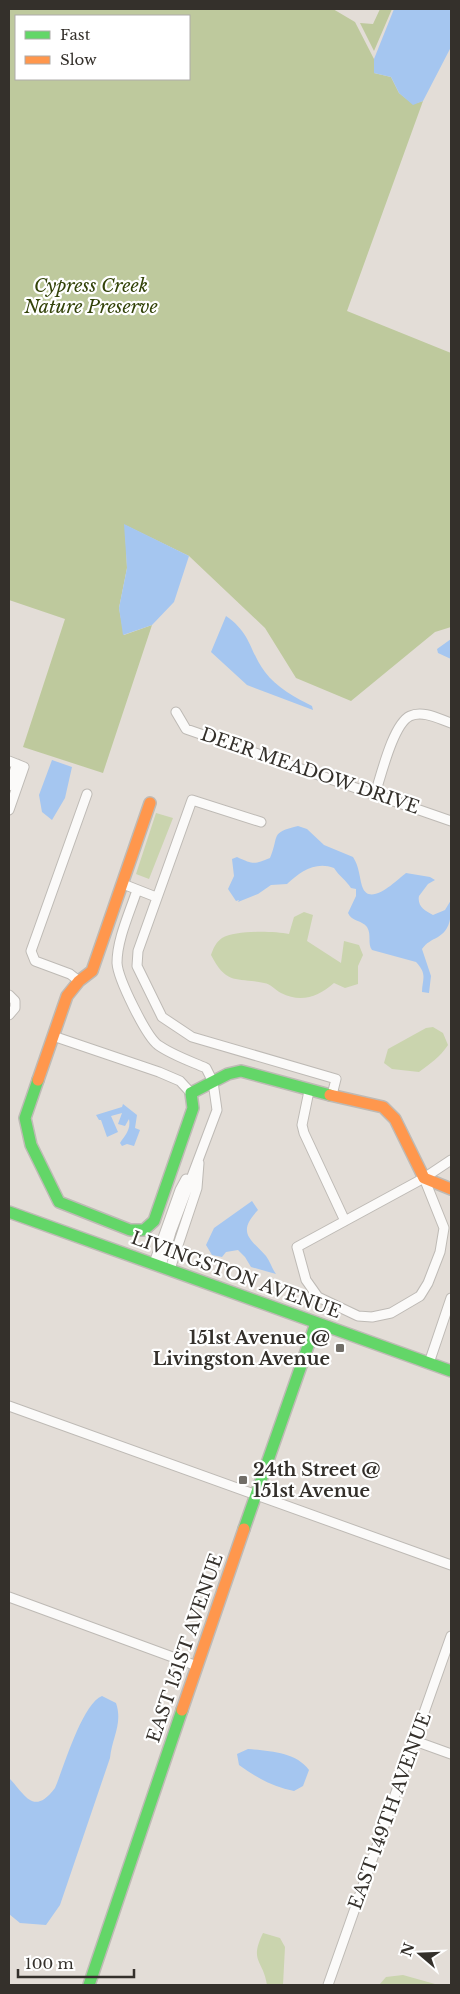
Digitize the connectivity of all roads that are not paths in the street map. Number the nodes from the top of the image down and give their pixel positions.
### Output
1 (176, 712) dead end
2 (451, 723) edge
3 (17, 764) edge
4 (9, 786) edge
5 (87, 794) dead end
6 (375, 794) junction
7 (150, 802) dead end
8 (9, 810) edge
9 (451, 821) edge
10 (261, 822) dead end
11 (123, 884) junction
12 (138, 890) junction
13 (156, 897) junction
14 (79, 981) junction
15 (9, 995) edge
16 (9, 1015) edge
17 (53, 1036) junction
18 (213, 1082) junction
19 (309, 1090) junction
20 (191, 1093) junction
21 (332, 1095) junction
22 (198, 1160) junction
23 (451, 1160) edge
24 (424, 1178) junction
25 (451, 1189) edge
26 (9, 1212) edge
27 (345, 1221) junction
28 (162, 1266) junction
29 (451, 1302) edge
30 (316, 1323) junction
31 (429, 1363) junction
32 (451, 1371) edge
33 (9, 1406) edge
34 (254, 1495) junction
35 (451, 1565) edge
36 (9, 1597) edge
37 (451, 1636) edge
38 (197, 1666) junction
39 (415, 1741) junction
40 (451, 1754) edge
41 (89, 1985) edge
42 (328, 1985) edge

1 - 6 street, DEER MEADOW DRIVE
2 - 6 street
3 - 4 street
3 - 8 street
5 - 14 street
6 - 9 street, DEER MEADOW DRIVE
7 - 11 street
10 - 13 street
11 - 12 street
11 - 14 street
12 - 13 street
12 - 18 street
13 - 21 street
14 - 17 street
15 - 16 street
17 - 20 street
17 - 20 street
18 - 19 street
18 - 20 street
18 - 22 street
19 - 21 street
19 - 27 street
21 - 24 street
22 - 28 street
22 - 28 street
23 - 24 street
24 - 25 street
24 - 27 street
24 - 27 street
26 - 28 street, LIVINGSTON AVENUE
28 - 30 street, LIVINGSTON AVENUE
29 - 31 street
30 - 31 street, LIVINGSTON AVENUE
30 - 34 street, EAST 151ST AVENUE
31 - 32 street, LIVINGSTON AVENUE
33 - 34 street
34 - 35 street
34 - 38 street, EAST 151ST AVENUE
36 - 38 street
37 - 39 street, EAST 149TH AVENUE
38 - 41 street, EAST 151ST AVENUE
39 - 40 street
39 - 42 street, EAST 149TH AVENUE

